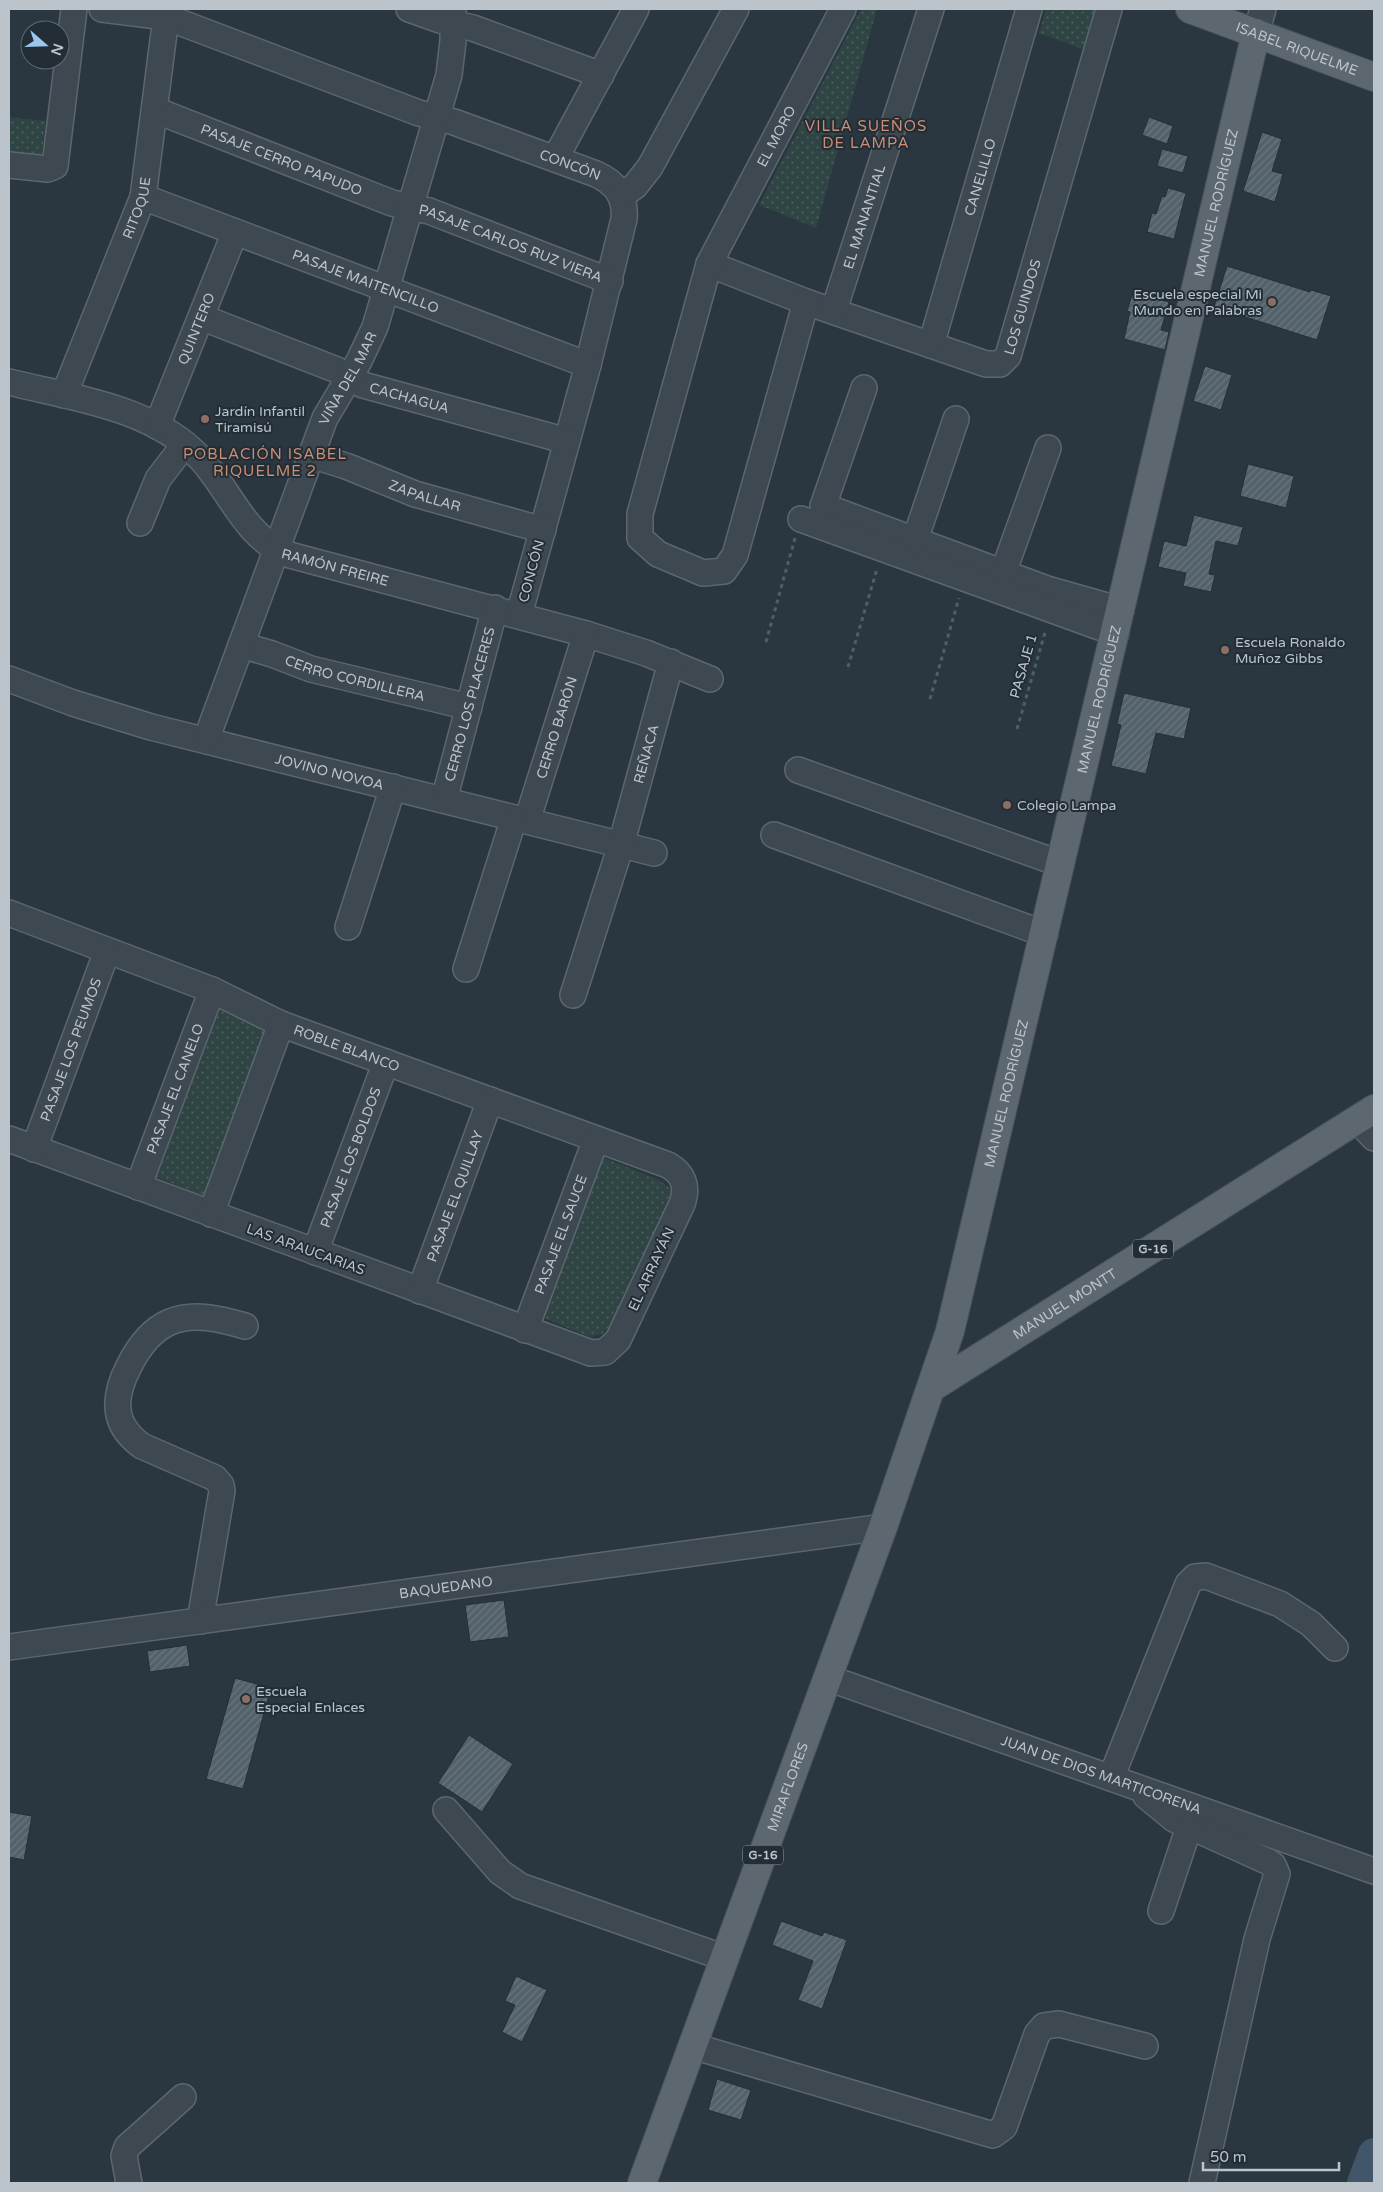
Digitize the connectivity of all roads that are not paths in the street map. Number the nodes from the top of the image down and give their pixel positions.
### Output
1 (74, 9) edge
2 (102, 9) edge
3 (409, 9) edge
4 (636, 9) edge
5 (736, 9) edge
6 (843, 9) edge
7 (931, 9) edge
8 (1029, 9) edge
9 (1109, 9) edge
10 (1190, 9) edge
11 (166, 13) edge
12 (453, 16) edge
13 (1260, 21) edge
14 (600, 75) junction
15 (1374, 77) edge
16 (155, 110) junction
17 (437, 118) junction
18 (555, 159) junction
19 (9, 165) edge
20 (622, 196) junction
21 (143, 197) junction
22 (410, 207) junction
23 (235, 232) junction
24 (709, 264) junction
25 (610, 281) junction
26 (387, 289) junction
27 (806, 302) junction
28 (834, 310) junction
29 (200, 317) junction
30 (931, 345) junction
31 (588, 365) junction
32 (348, 377) junction
33 (9, 382) edge
34 (864, 388) dead end
35 (64, 395) junction
36 (956, 419) dead end
37 (157, 426) junction
38 (567, 441) junction
39 (185, 444) junction
40 (1048, 448) dead end
41 (311, 455) junction
42 (801, 519) road end
43 (140, 524) dead end
44 (543, 530) junction
45 (914, 540) junction
46 (276, 550) junction
47 (1003, 573) junction
48 (495, 608) junction
49 (519, 615) junction
50 (1118, 622) junction
51 (586, 634) junction
52 (241, 645) junction
53 (671, 662) junction
54 (9, 679) edge
55 (710, 679) dead end
56 (469, 707) junction
57 (206, 740) junction
58 (798, 770) dead end
59 (393, 787) junction
60 (444, 800) junction
61 (521, 820) junction
62 (774, 835) dead end
63 (621, 845) junction
64 (654, 853) dead end
65 (1061, 864) junction
66 (9, 913) edge
67 (348, 927) dead end
68 (1045, 934) junction
69 (107, 951) junction
70 (466, 969) dead end
71 (212, 990) junction
72 (573, 995) dead end
73 (280, 1024) junction
74 (386, 1062) junction
75 (490, 1100) junction
76 (1369, 1122) edge
77 (596, 1139) junction
78 (9, 1140) edge
79 (34, 1149) junction
80 (684, 1181) joint
81 (138, 1187) junction
82 (211, 1214) junction
83 (315, 1252) junction
84 (420, 1291) junction
85 (245, 1326) dead end
86 (526, 1330) junction
87 (605, 1352) joint
88 (931, 1388) junction
89 (883, 1527) junction
90 (200, 1620) junction
91 (9, 1647) edge
92 (1335, 1648) dead end
93 (828, 1678) junction
94 (1111, 1778) junction
95 (1140, 1788) junction
96 (446, 1810) dead end
97 (1189, 1827) junction
98 (1374, 1871) edge
99 (1161, 1911) dead end
100 (725, 1958) junction
101 (693, 2046) junction
102 (1145, 2046) dead end
103 (184, 2097) dead end
104 (129, 2183) edge
105 (642, 2183) edge
106 (1202, 2183) edge

1 - 19 street
2 - 11 street, CONCÓN
3 - 12 street
4 - 14 street
5 - 20 street
6 - 24 street, EL MORO
7 - 28 street, EL MANANTIAL
8 - 30 street, CANELILLO
9 - 30 street, LOS GUINDOS
10 - 13 main road, ISABEL RIQUELME
11 - 16 street, RITOQUE
11 - 17 street, CONCÓN
12 - 14 street
12 - 17 street, VIÑA DEL MAR
13 - 15 main road, ISABEL RIQUELME
13 - 50 main road, MANUEL RODRÍGUEZ
14 - 18 street
16 - 21 street, RITOQUE
16 - 22 street, PASAJE CERRO PAPUDO
17 - 18 street, CONCÓN
17 - 22 street, VIÑA DEL MAR
18 - 20 street, CONCÓN
20 - 25 street, CONCÓN
21 - 23 street, PASAJE MAITENCILLO
21 - 35 street, RITOQUE
22 - 25 street, PASAJE CARLOS RUZ VIERA
22 - 26 street, VIÑA DEL MAR
23 - 26 street, PASAJE MAITENCILLO
23 - 29 street, QUINTERO
24 - 27 street, LOS GUINDOS
24 - 27 street, EL MORO
25 - 31 street, CONCÓN
26 - 31 street, PASAJE MAITENCILLO
26 - 32 street, VIÑA DEL MAR
27 - 28 street, LOS GUINDOS
28 - 30 street, LOS GUINDOS
29 - 32 street, CACHAGUA
29 - 37 street, QUINTERO
31 - 38 street, CONCÓN
32 - 38 street, CACHAGUA
32 - 41 street, VIÑA DEL MAR
33 - 35 street, RAMÓN FREIRE
34 - 45 street
35 - 37 street, RAMÓN FREIRE
36 - 45 street
37 - 39 street, RAMÓN FREIRE
38 - 44 street, CONCÓN
39 - 43 street
39 - 46 street, RAMÓN FREIRE
40 - 47 street
41 - 44 street, ZAPALLAR
41 - 46 street, VIÑA DEL MAR
42 - 50 street
44 - 49 street, CONCÓN
45 - 47 street
46 - 48 street, RAMÓN FREIRE
46 - 52 street, VIÑA DEL MAR
47 - 50 street
48 - 49 street, RAMÓN FREIRE
48 - 56 street, CERRO LOS PLACERES
49 - 51 street, RAMÓN FREIRE
50 - 65 main road, MANUEL RODRÍGUEZ
51 - 53 street, RAMÓN FREIRE
51 - 61 street, CERRO BARÓN
52 - 56 street, CERRO CORDILLERA
52 - 57 street, VIÑA DEL MAR
53 - 55 street, RAMÓN FREIRE
53 - 63 street, REÑACA
54 - 57 street, JOVINO NOVOA
56 - 60 street, CERRO LOS PLACERES
57 - 59 street, JOVINO NOVOA
58 - 65 street
59 - 60 street, JOVINO NOVOA
59 - 67 street
60 - 61 street, JOVINO NOVOA
61 - 63 street, JOVINO NOVOA
61 - 70 street, CERRO BARÓN
62 - 68 street
63 - 64 street, JOVINO NOVOA
63 - 72 street, REÑACA
65 - 68 main road, MANUEL RODRÍGUEZ
66 - 69 street, ROBLE BLANCO
68 - 88 main road, MANUEL RODRÍGUEZ
69 - 71 street, ROBLE BLANCO
69 - 79 street, PASAJE LOS PEUMOS
71 - 73 street, ROBLE BLANCO
71 - 81 street, PASAJE EL CANELO
73 - 74 street, ROBLE BLANCO
73 - 82 street
74 - 75 street, ROBLE BLANCO
74 - 83 street, PASAJE LOS BOLDOS
75 - 77 street, ROBLE BLANCO
75 - 84 street, PASAJE EL QUILLAY
76 - 88 main road, MANUEL MONTT / G-16
77 - 80 street, ROBLE BLANCO
77 - 86 street, PASAJE EL SAUCE
78 - 79 street, LAS ARAUCARIAS
79 - 81 street, LAS ARAUCARIAS
80 - 87 street, EL ARRAYÁN
81 - 82 street, LAS ARAUCARIAS
82 - 83 street, LAS ARAUCARIAS
83 - 84 street, LAS ARAUCARIAS
84 - 86 street, LAS ARAUCARIAS
85 - 90 street
86 - 87 street, LAS ARAUCARIAS
88 - 89 main road, MIRAFLORES / G-16
89 - 90 street, BAQUEDANO
89 - 93 main road, MIRAFLORES / G-16
90 - 91 street, BAQUEDANO
92 - 94 street
93 - 94 street, JUAN DE DIOS MARTICORENA
93 - 100 main road, MIRAFLORES / G-16
94 - 95 street, JUAN DE DIOS MARTICORENA
95 - 97 street
95 - 98 street, JUAN DE DIOS MARTICORENA
96 - 100 street
97 - 99 street
97 - 106 street
100 - 101 main road, MIRAFLORES / G-16
101 - 102 street
101 - 105 main road, MIRAFLORES / G-16
103 - 104 street

